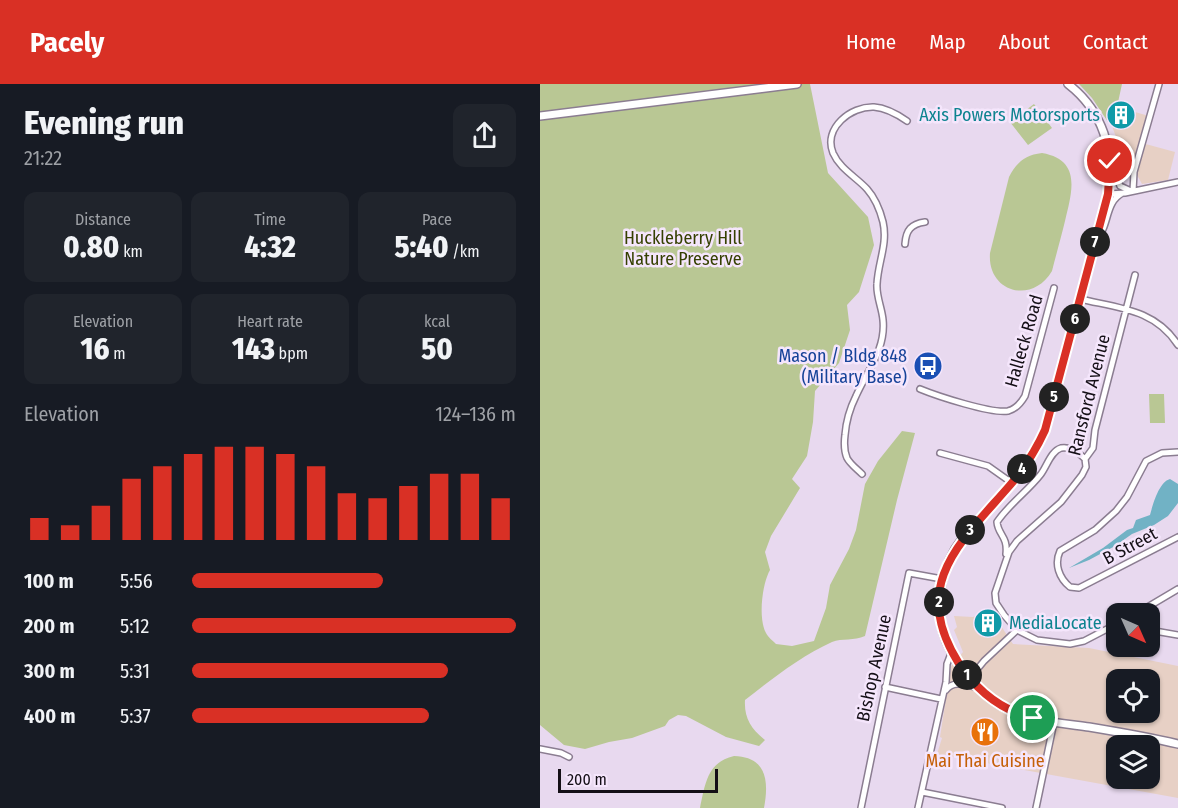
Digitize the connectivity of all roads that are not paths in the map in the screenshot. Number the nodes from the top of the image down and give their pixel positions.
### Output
1 (797, 84) edge
2 (1068, 84) edge
3 (1159, 84) edge
4 (540, 116) edge
5 (907, 121) dead end
6 (1110, 161) junction
7 (1178, 182) edge
8 (1133, 191) junction
9 (1125, 193) junction
10 (1108, 194) junction
11 (925, 222) dead end
12 (1096, 239) junction
13 (905, 244) dead end
14 (1135, 275) dead end
15 (1054, 288) dead end
16 (1080, 299) junction
17 (1126, 310) junction
18 (1178, 345) edge
19 (920, 389) dead end
20 (940, 453) dead end
21 (1178, 453) edge
22 (1085, 459) junction
23 (862, 474) dead end
24 (1012, 483) junction
25 (1004, 537) junction
26 (1178, 537) edge
27 (1017, 541) junction
28 (1006, 557) junction
29 (942, 579) junction
30 (1178, 589) edge
31 (1154, 603) edge
32 (1017, 630) junction
33 (1106, 630) edge
34 (1160, 632) edge
35 (1178, 635) edge
36 (952, 651) junction
37 (970, 678) junction
38 (885, 687) junction
39 (976, 687) junction
40 (941, 699) junction
41 (1054, 722) junction
42 (1178, 744) edge
43 (540, 749) edge
44 (569, 757) dead end
45 (922, 792) junction
46 (861, 805) edge
47 (918, 808) edge
48 (1002, 808) edge
49 (1036, 808) edge

1 - 4 main road
2 - 6 main road
3 - 8 street
5 - 23 street
6 - 8 street
6 - 10 main road
7 - 8 street
8 - 9 street
9 - 10 street
9 - 12 street
10 - 12 main road
11 - 13 street
12 - 16 main road
14 - 17 street, Ransford Avenue
15 - 19 street, Halleck Road
16 - 17 street
16 - 24 main road
17 - 18 street
17 - 22 street, Ransford Avenue
20 - 24 street
21 - 26 street, B Street
22 - 25 street
22 - 27 street, Ransford Avenue
24 - 29 main road
25 - 27 street
25 - 28 street
27 - 28 street, Ransford Avenue
28 - 32 street, Ransford Avenue
29 - 36 main road
29 - 38 street, Bishop Avenue
30 - 31 street
32 - 33 street
32 - 37 street
34 - 35 street
36 - 37 main road
36 - 40 street
37 - 39 main road
38 - 40 street
38 - 46 street, Bishop Avenue
39 - 40 street
39 - 41 main road
40 - 45 street
41 - 42 main road
41 - 49 street
43 - 44 street
45 - 47 street
45 - 48 street

